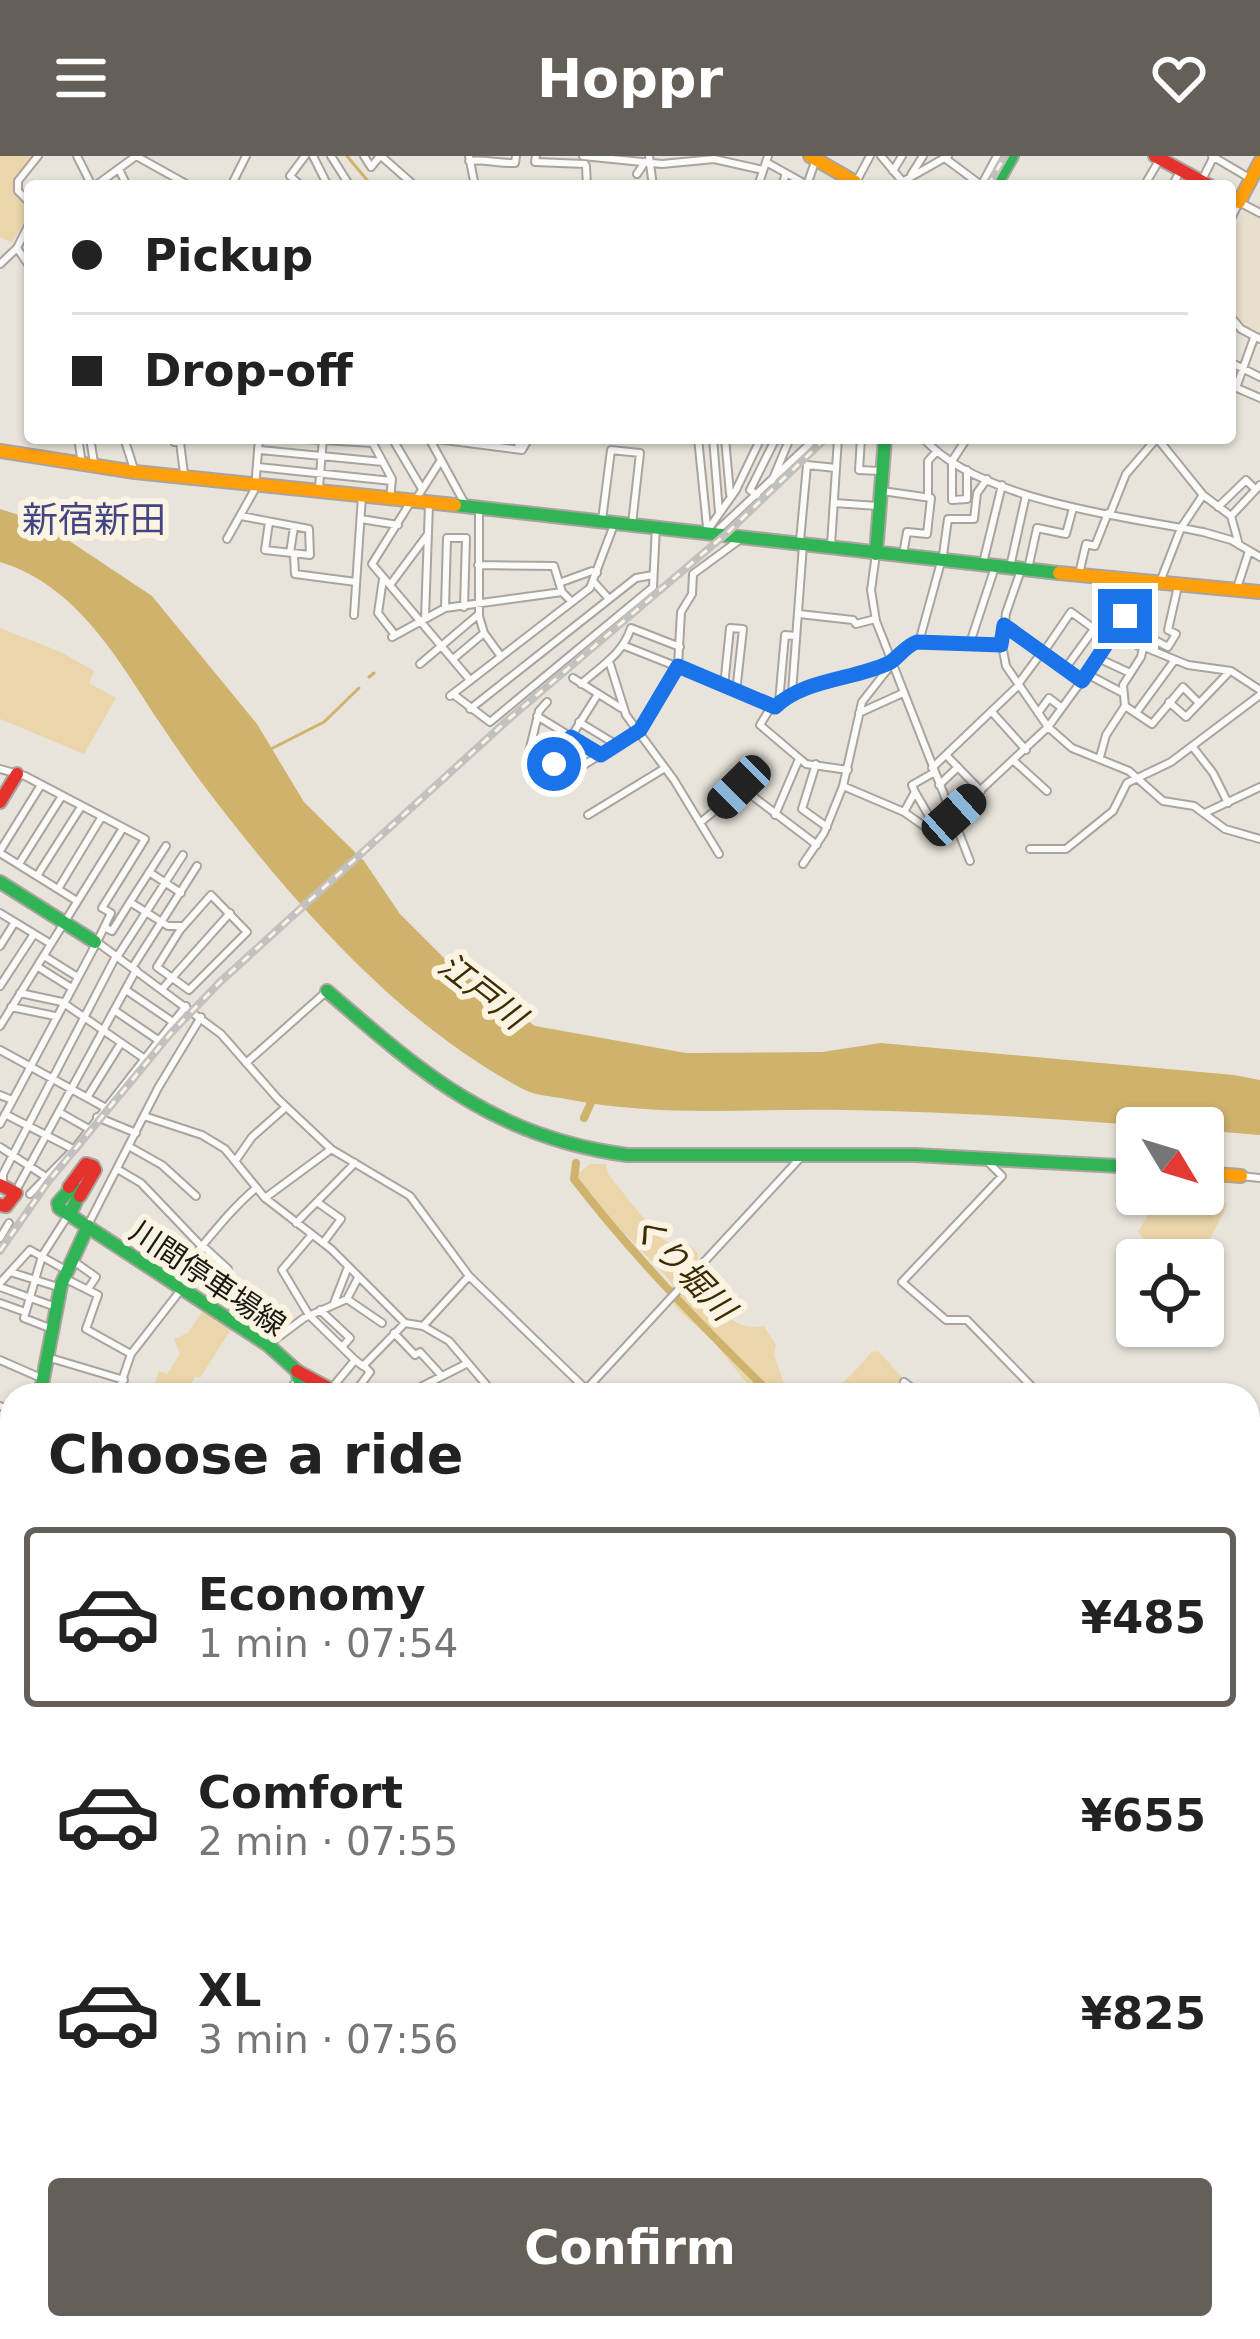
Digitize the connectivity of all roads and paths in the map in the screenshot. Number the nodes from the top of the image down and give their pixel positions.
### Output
1 (38, 156) edge
2 (309, 156) edge
3 (364, 156) edge
4 (381, 156) edge
5 (516, 156) edge
6 (536, 156) edge
7 (881, 156) edge
8 (902, 156) edge
9 (922, 156) edge
10 (1214, 156) edge
11 (1237, 156) edge
12 (487, 157) edge
13 (700, 157) edge
14 (945, 157) edge
15 (1158, 157) edge
16 (714, 158) edge
17 (813, 158) edge
18 (469, 159) edge
19 (584, 159) edge
20 (676, 159) edge
21 (648, 160) edge
22 (1260, 162) edge
23 (766, 163) edge
24 (1231, 167) junction
25 (119, 169) junction
26 (1181, 170) junction
27 (892, 171) junction
28 (786, 173) junction
29 (638, 174) dead end
30 (1251, 179) junction
31 (102, 180) edge
32 (124, 180) edge
33 (171, 180) edge
34 (295, 180) edge
35 (408, 180) edge
36 (784, 180) edge
37 (798, 180) edge
38 (849, 180) edge
39 (900, 180) edge
40 (904, 180) edge
41 (905, 180) edge
42 (975, 180) edge
43 (1175, 180) edge
44 (1199, 180) edge
45 (24, 197) edge
46 (1236, 199) edge
47 (24, 233) edge
48 (16, 248) junction
49 (24, 259) edge
50 (0, 264) edge
51 (1257, 338) edge
52 (1236, 365) edge
53 (1243, 369) junction
54 (1260, 377) edge
55 (1236, 380) edge
56 (80, 444) edge
57 (90, 444) edge
58 (126, 444) edge
59 (180, 444) edge
60 (260, 444) edge
61 (279, 444) edge
62 (323, 444) edge
63 (373, 444) edge
64 (395, 444) edge
65 (432, 444) edge
66 (476, 444) edge
67 (525, 444) edge
68 (699, 444) edge
69 (713, 444) edge
70 (725, 444) edge
71 (758, 444) edge
72 (773, 444) edge
73 (787, 444) edge
74 (810, 444) edge
75 (838, 444) edge
76 (861, 444) edge
77 (885, 444) edge
78 (929, 444) edge
79 (963, 444) edge
80 (1152, 444) edge
81 (1162, 444) edge
82 (260, 450) junction
83 (0, 451) edge
84 (278, 452) junction
85 (936, 452) junction
86 (322, 455) junction
87 (441, 460) junction
88 (952, 461) junction
89 (383, 462) junction
90 (88, 466) junction
91 (259, 467) junction
92 (836, 468) junction
93 (967, 468) junction
94 (884, 471) junction
95 (135, 472) junction
96 (320, 473) junction
97 (184, 478) junction
98 (987, 479) junction
99 (392, 481) junction
100 (772, 481) junction
101 (1002, 485) junction
102 (255, 486) junction
103 (1257, 487) edge
104 (319, 492) junction
105 (757, 495) junction
106 (1026, 495) junction
107 (1203, 495) junction
108 (362, 496) junction
109 (928, 497) junction
110 (420, 498) junction
111 (731, 498) junction
112 (881, 498) junction
113 (390, 499) junction
114 (834, 502) junction
115 (1218, 507) junction
116 (473, 508) junction
117 (1073, 508) junction
118 (719, 513) junction
119 (1109, 514) junction
120 (241, 516) junction
121 (1231, 516) junction
122 (361, 519) junction
123 (608, 521) junction
124 (268, 522) junction
125 (632, 524) junction
126 (398, 525) junction
127 (656, 526) junction
128 (294, 527) junction
129 (1181, 528) junction
130 (711, 531) junction
131 (428, 534) junction
132 (745, 536) junction
133 (227, 538) dead end
134 (801, 542) junction
135 (831, 544) junction
136 (1239, 545) junction
137 (1249, 551) junction
138 (292, 554) junction
139 (876, 554) junction
140 (903, 557) junction
141 (1260, 557) edge
142 (942, 562) junction
143 (478, 565) junction
144 (1007, 568) junction
145 (652, 575) junction
146 (1078, 575) junction
147 (595, 577) junction
148 (1140, 581) junction
149 (356, 582) junction
150 (387, 582) junction
151 (1160, 582) junction
152 (1178, 584) junction
153 (560, 587) junction
154 (1237, 589) junction
155 (1260, 592) edge
156 (609, 599) junction
157 (571, 602) junction
158 (464, 607) junction
159 (445, 608) junction
160 (479, 610) junction
161 (799, 614) junction
162 (354, 615) dead end
163 (584, 618) junction
164 (875, 619) junction
165 (423, 620) junction
166 (1004, 625) junction
167 (1094, 628) junction
168 (484, 633) junction
169 (597, 634) junction
170 (796, 636) junction
171 (1113, 638) junction
172 (919, 642) junction
173 (970, 644) junction
174 (1001, 645) junction
175 (442, 646) junction
176 (624, 646) junction
177 (680, 646) junction
178 (1140, 647) junction
179 (1042, 652) junction
180 (501, 655) junction
181 (728, 658) junction
182 (1098, 658) junction
183 (453, 659) junction
184 (740, 659) junction
185 (1174, 661) junction
186 (890, 663) junction
187 (419, 664) dead end
188 (610, 664) junction
189 (678, 666) junction
190 (1065, 669) junction
191 (1230, 671) junction
192 (1130, 674) junction
193 (1084, 677) junction
194 (573, 678) dead end
195 (470, 680) junction
196 (581, 683) junction
197 (1019, 684) junction
198 (724, 687) junction
199 (736, 692) junction
200 (903, 693) junction
201 (1260, 693) edge
202 (598, 694) junction
203 (792, 694) junction
204 (1123, 694) junction
205 (547, 702) dead end
206 (779, 702) junction
207 (1169, 702) junction
208 (1199, 703) junction
209 (1125, 706) junction
210 (771, 707) junction
211 (1062, 708) junction
212 (470, 709) junction
213 (623, 709) junction
214 (991, 712) junction
215 (1038, 712) junction
216 (859, 713) junction
217 (1136, 713) junction
218 (538, 716) junction
219 (580, 722) junction
220 (1048, 727) junction
221 (638, 732) junction
222 (571, 737) junction
223 (617, 745) junction
224 (1191, 745) junction
225 (1026, 749) junction
226 (946, 754) junction
227 (601, 755) junction
228 (1100, 757) junction
229 (799, 759) junction
230 (527, 760) dead end
231 (1014, 760) junction
232 (554, 764) dead end
233 (816, 764) junction
234 (665, 767) junction
235 (958, 767) junction
236 (579, 768) dead end
237 (0, 769) edge
238 (848, 770) junction
239 (932, 771) junction
240 (17, 773) junction
241 (1136, 777) junction
242 (41, 785) junction
243 (843, 786) junction
244 (938, 786) junction
245 (1260, 787) edge
246 (981, 791) junction
247 (1047, 791) dead end
248 (915, 792) junction
249 (62, 796) junction
250 (0, 802) edge
251 (1228, 803) junction
252 (81, 806) junction
253 (904, 812) junction
254 (1207, 812) junction
255 (588, 815) dead end
256 (776, 815) junction
257 (101, 818) junction
258 (951, 818) junction
259 (701, 822) junction
260 (933, 823) junction
261 (827, 826) junction
262 (123, 828) junction
263 (1260, 839) edge
264 (817, 845) junction
265 (166, 846) dead end
266 (1030, 849) dead end
267 (0, 852) edge
268 (719, 854) dead end
269 (183, 855) dead end
270 (970, 861) dead end
271 (803, 864) dead end
272 (19, 865) junction
273 (197, 866) dead end
274 (149, 872) junction
275 (37, 876) junction
276 (0, 882) edge
277 (165, 883) junction
278 (58, 889) junction
279 (181, 892) junction
280 (77, 901) junction
281 (130, 902) junction
282 (238, 905) dead end
283 (146, 912) junction
284 (0, 913) edge
285 (230, 913) junction
286 (15, 922) junction
287 (64, 922) junction
288 (161, 922) junction
289 (183, 926) junction
290 (104, 927) junction
291 (34, 934) junction
292 (2, 940) edge
293 (96, 942) junction
294 (51, 944) junction
295 (43, 956) junction
296 (117, 956) junction
297 (37, 966) junction
298 (134, 969) junction
299 (76, 976) junction
300 (172, 978) junction
301 (0, 986) edge
302 (70, 987) junction
303 (163, 988) junction
304 (125, 990) junction
305 (327, 992) joint
306 (20, 993) junction
307 (0, 995) edge
308 (62, 1002) junction
309 (13, 1005) junction
310 (186, 1006) junction
311 (114, 1010) junction
312 (55, 1016) junction
313 (82, 1016) junction
314 (201, 1017) junction
315 (172, 1022) junction
316 (1, 1023) edge
317 (102, 1030) junction
318 (158, 1040) junction
319 (122, 1043) junction
320 (0, 1050) edge
321 (143, 1058) junction
322 (246, 1063) junction
323 (28, 1066) junction
324 (51, 1077) junction
325 (71, 1087) junction
326 (0, 1095) edge
327 (88, 1097) junction
328 (12, 1100) junction
329 (104, 1107) junction
330 (286, 1107) junction
331 (59, 1112) junction
332 (5, 1114) junction
333 (144, 1116) junction
334 (97, 1117) junction
335 (0, 1124) edge
336 (28, 1125) junction
337 (88, 1129) junction
338 (136, 1133) junction
339 (47, 1135) junction
340 (0, 1147) edge
341 (130, 1147) junction
342 (73, 1149) junction
343 (331, 1149) junction
344 (13, 1154) junction
345 (803, 1154) junction
346 (985, 1159) junction
347 (236, 1160) junction
348 (355, 1163) junction
349 (1116, 1166) edge
350 (32, 1167) junction
351 (119, 1170) junction
352 (1224, 1175) edge
353 (1240, 1176) joint
354 (46, 1177) junction
355 (1260, 1178) edge
356 (20, 1184) dead end
357 (2, 1185) edge
358 (256, 1188) junction
359 (74, 1192) dead end
360 (30, 1194) dead end
361 (196, 1196) dead end
362 (266, 1198) junction
363 (317, 1202) junction
364 (0, 1205) edge
365 (68, 1211) junction
366 (9, 1223) dead end
367 (296, 1223) junction
368 (88, 1226) junction
369 (311, 1236) junction
370 (0, 1238) edge
371 (323, 1243) junction
372 (204, 1247) junction
373 (42, 1256) junction
374 (348, 1267) junction
375 (10, 1271) junction
376 (65, 1274) junction
377 (469, 1276) junction
378 (358, 1278) junction
379 (34, 1280) junction
380 (0, 1285) edge
381 (175, 1287) junction
382 (88, 1289) junction
383 (17, 1293) junction
384 (30, 1298) junction
385 (347, 1299) junction
386 (0, 1303) edge
387 (334, 1304) junction
388 (11, 1306) junction
389 (57, 1308) junction
390 (320, 1310) junction
391 (26, 1312) junction
392 (309, 1316) junction
393 (228, 1319) junction
394 (382, 1323) dead end
395 (405, 1323) junction
396 (423, 1327) junction
397 (52, 1329) junction
398 (394, 1333) junction
399 (268, 1345) junction
400 (342, 1347) junction
401 (131, 1354) junction
402 (47, 1357) junction
403 (0, 1360) edge
404 (359, 1363) junction
405 (466, 1364) junction
406 (298, 1374) junction
407 (440, 1375) junction
408 (43, 1378) junction
409 (124, 1380) junction
410 (42, 1383) edge
411 (123, 1383) edge
412 (292, 1383) edge
413 (300, 1383) edge
414 (317, 1383) edge
415 (343, 1383) edge
416 (361, 1383) edge
417 (426, 1383) edge
418 (484, 1383) edge
419 (576, 1383) edge
420 (595, 1383) edge
421 (1029, 1383) edge

1 - 45 street
2 - 34 street
3 - 4 street
4 - 35 street
5 - 12 street
6 - 19 street
7 - 27 street
8 - 27 street
9 - 40 street
10 - 24 street
11 - 24 street
12 - 18 street
13 - 16 street
13 - 20 street
14 - 41 street
14 - 42 street
15 - 26 main road
16 - 23 street
17 - 38 main road
19 - 21 street
20 - 21 street
21 - 29 street
22 - 30 main road
23 - 28 street
24 - 30 street
25 - 31 street
25 - 32 street
25 - 33 street
26 - 43 street
26 - 44 main road
27 - 39 street
28 - 36 street
28 - 37 street
30 - 46 main road
47 - 48 street
48 - 49 street
48 - 50 street
51 - 53 street
52 - 53 street
53 - 54 street
53 - 55 street
56 - 90 street
57 - 90 street
58 - 95 street
59 - 97 street
60 - 82 street
61 - 84 street
62 - 86 street
63 - 89 street
64 - 110 street
65 - 87 street
66 - 67 street
68 - 130 street
69 - 118 street
70 - 111 street
71 - 111 street
72 - 105 street
73 - 100 street
74 - 100 street
75 - 92 street
76 - 94 street
77 - 94 main road
78 - 85 street
79 - 88 street
80 - 119 street
81 - 107 street
82 - 84 street
82 - 91 street
83 - 90 main road
84 - 86 street
85 - 88 street
85 - 109 street
86 - 89 street
86 - 96 street
87 - 110 street
87 - 116 street
88 - 93 street
88 - 93 street
89 - 99 street
90 - 95 main road
91 - 96 street
91 - 102 street
92 - 114 street
92 - 134 street
93 - 98 street
94 - 112 main road
95 - 97 main road
96 - 99 street
96 - 104 street
97 - 102 main road
98 - 101 street
98 - 142 street
99 - 113 street
100 - 105 street
101 - 106 street
101 - 144 street
102 - 104 main road
102 - 120 street
103 - 115 street
103 - 121 street
104 - 108 main road
105 - 130 street
106 - 117 street
106 - 144 street
107 - 115 street
107 - 129 street
108 - 113 main road
108 - 122 street
109 - 112 street
109 - 140 street
110 - 113 main road
110 - 116 main road
110 - 126 street
110 - 131 street
111 - 118 street
112 - 114 street
112 - 139 main road
114 - 135 street
115 - 121 street
116 - 123 main road
116 - 143 street
117 - 119 street
117 - 144 street
118 - 130 street
119 - 129 street
119 - 146 street
120 - 124 street
120 - 133 street
121 - 136 street
122 - 126 street
122 - 149 street
123 - 125 main road
123 - 125 street
123 - 147 street
124 - 128 street
124 - 138 street
125 - 127 main road
126 - 150 street
127 - 130 main road
127 - 145 street
128 - 138 street
128 - 138 street
129 - 136 street
129 - 151 street
130 - 132 main road
131 - 150 street
131 - 165 street
132 - 134 main road
132 - 177 street
134 - 135 main road
134 - 161 street
135 - 139 main road
136 - 137 street
137 - 141 street
137 - 154 street
138 - 149 street
139 - 140 main road
139 - 164 street
140 - 142 main road
142 - 144 main road
142 - 172 street
143 - 153 street
143 - 160 street
144 - 146 main road
144 - 166 street
144 - 173 street
145 - 156 street
145 - 169 street
146 - 148 main road
147 - 153 street
147 - 156 street
147 - 157 street
148 - 151 main road
148 - 171 street
149 - 162 street
150 - 165 street
150 - 165 street
151 - 152 main road
152 - 154 main road
152 - 178 street
153 - 157 street
153 - 160 street
154 - 155 main road
156 - 163 street
157 - 180 street
158 - 159 street
158 - 159 street
158 - 160 street
159 - 165 street
160 - 168 street
160 - 175 street
161 - 164 street
161 - 170 street
163 - 169 street
163 - 212 street
164 - 186 street
165 - 175 street
166 - 174 street
166 - 179 street
167 - 171 street
167 - 179 street
167 - 190 street
168 - 180 street
168 - 183 street
169 - 212 street
170 - 203 street
170 - 206 street
171 - 178 street
171 - 182 street
172 - 173 street
172 - 186 street
173 - 174 street
174 - 197 street
175 - 183 street
175 - 187 street
176 - 177 street
176 - 188 street
176 - 189 street
177 - 189 street
178 - 185 street
178 - 192 street
179 - 190 street
179 - 197 street
180 - 195 street
181 - 184 street
181 - 184 street
181 - 198 street
182 - 192 street
182 - 193 street
183 - 195 street
184 - 199 street
185 - 191 street
185 - 217 street
186 - 200 street
186 - 203 street
186 - 216 street
188 - 196 street
188 - 213 street
189 - 198 street
189 - 221 street
190 - 193 street
191 - 201 street
191 - 208 street
192 - 204 street
193 - 204 street
193 - 211 street
194 - 196 street
195 - 212 street
196 - 202 street
197 - 214 street
197 - 215 street
198 - 199 street
199 - 210 street
200 - 216 street
200 - 239 street
201 - 224 street
202 - 213 street
202 - 219 street
203 - 206 street
204 - 209 street
205 - 218 street
206 - 210 street
207 - 208 street
207 - 208 street
207 - 217 street
209 - 217 street
209 - 228 street
210 - 229 street
211 - 215 street
211 - 220 street
213 - 221 street
214 - 225 street
214 - 226 street
215 - 220 street
216 - 238 street
218 - 222 street
218 - 230 street
219 - 222 street
219 - 223 street
220 - 225 street
220 - 228 street
221 - 223 street
221 - 234 street
222 - 227 street
222 - 232 street
223 - 227 street
224 - 241 street
224 - 251 street
225 - 231 street
226 - 235 street
226 - 239 street
227 - 236 street
228 - 241 street
229 - 233 street
229 - 256 street
231 - 246 street
231 - 247 street
233 - 238 street
233 - 261 street
234 - 255 street
234 - 259 street
235 - 244 street
235 - 246 street
237 - 240 street
238 - 243 street
239 - 244 street
239 - 248 street
240 - 242 street
240 - 250 main road
241 - 254 street
241 - 266 street
242 - 249 street
242 - 267 street
243 - 253 street
243 - 261 street
244 - 258 street
245 - 251 street
246 - 258 street
248 - 253 street
248 - 260 street
249 - 252 street
249 - 272 street
251 - 254 street
252 - 257 street
252 - 275 street
253 - 260 street
254 - 263 street
256 - 259 street
256 - 264 street
257 - 262 street
257 - 278 street
258 - 260 street
258 - 270 street
259 - 268 street
261 - 264 street
262 - 280 street
262 - 290 street
264 - 271 street
265 - 274 street
267 - 272 street
269 - 277 street
272 - 275 street
273 - 279 street
274 - 277 street
274 - 281 street
275 - 278 street
276 - 287 main road
277 - 279 street
277 - 283 street
278 - 280 street
279 - 288 street
280 - 287 street
281 - 283 street
281 - 290 street
282 - 285 street
283 - 288 street
283 - 296 street
284 - 286 street
285 - 289 street
285 - 300 street
285 - 300 street
286 - 291 street
286 - 292 street
287 - 293 main road
287 - 294 street
288 - 289 street
288 - 298 street
289 - 300 street
290 - 293 street
291 - 294 street
291 - 301 street
293 - 296 street
293 - 299 street
294 - 295 street
295 - 297 street
295 - 299 street
296 - 298 street
296 - 313 street
297 - 302 street
297 - 306 street
298 - 303 street
298 - 304 street
299 - 302 street
300 - 303 street
302 - 308 street
303 - 310 street
304 - 311 street
304 - 315 street
305 - 322 street
305 - 345 main road
306 - 308 street
306 - 309 street
307 - 309 street
308 - 312 street
308 - 313 street
309 - 312 street
309 - 316 street
310 - 314 street
310 - 315 street
311 - 317 street
311 - 318 street
312 - 323 street
313 - 317 street
313 - 324 street
314 - 322 street
314 - 333 street
315 - 318 street
317 - 319 street
317 - 325 street
318 - 321 street
319 - 321 street
319 - 327 street
320 - 323 street
321 - 329 street
322 - 330 street
323 - 324 street
323 - 328 street
324 - 325 street
324 - 336 street
325 - 327 street
325 - 331 street
326 - 328 street
327 - 329 street
328 - 332 street
329 - 334 street
330 - 343 street
330 - 347 street
331 - 337 street
331 - 339 street
332 - 335 street
332 - 336 street
333 - 338 street
333 - 347 street
334 - 337 street
334 - 338 street
336 - 339 street
336 - 344 street
337 - 342 street
338 - 341 street
339 - 342 street
339 - 350 street
340 - 344 street
341 - 351 street
341 - 361 street
342 - 354 street
343 - 348 street
343 - 362 street
344 - 350 street
344 - 357 street
345 - 346 main road
345 - 420 street
346 - 349 main road
346 - 421 street
347 - 358 street
348 - 363 street
348 - 377 street
350 - 354 street
350 - 356 street
351 - 368 street
351 - 372 street
352 - 353 main road
353 - 355 street
354 - 360 street
357 - 364 main road
358 - 362 street
358 - 372 street
359 - 365 main road
362 - 367 street
363 - 367 street
363 - 371 street
365 - 368 main road, 川間停車場線
365 - 373 street
366 - 370 street
367 - 369 street
368 - 376 main road
368 - 381 main road, 川間停車場線
369 - 371 street
369 - 392 street
371 - 374 street
372 - 381 street
372 - 393 street
373 - 375 street
373 - 376 street
373 - 379 street
374 - 378 street
374 - 387 street
375 - 379 street
375 - 380 street
376 - 379 street
376 - 382 street
376 - 382 street
376 - 389 main road
377 - 396 street
377 - 419 street
378 - 385 street
378 - 395 street
379 - 384 street
380 - 383 street
381 - 393 main road, 川間停車場線
381 - 401 street
382 - 401 street
383 - 384 street
383 - 388 street
384 - 389 street
384 - 391 street
385 - 387 street
385 - 394 street
386 - 388 street
387 - 390 street
388 - 391 street
389 - 397 main road
390 - 392 street
390 - 400 street
391 - 397 street
392 - 399 street
392 - 400 street
393 - 399 main road, 川間停車場線
395 - 396 street
395 - 398 street
396 - 405 street
397 - 402 main road
398 - 404 street
398 - 407 street
399 - 406 main road, 川間停車場線
400 - 404 street
401 - 409 street
402 - 408 main road
402 - 409 street
403 - 408 street
404 - 415 street
404 - 416 street
405 - 407 street
405 - 418 street
406 - 412 street
406 - 413 main road, 川間停車場線
406 - 414 main road
407 - 417 street
408 - 410 main road
409 - 411 street

